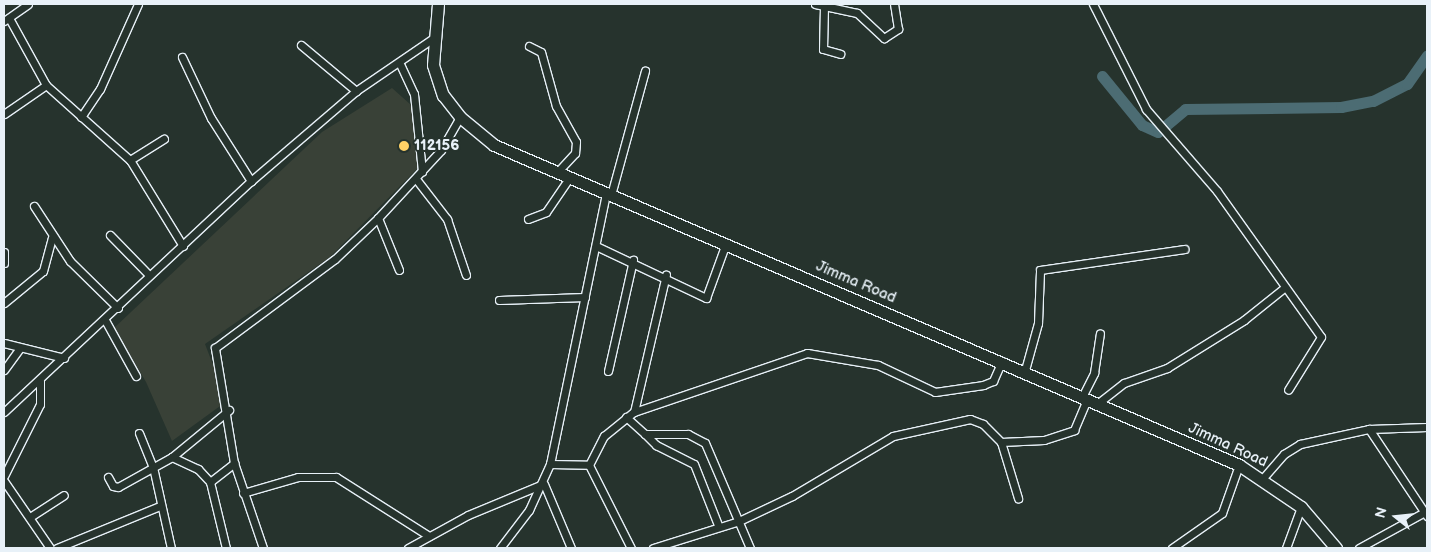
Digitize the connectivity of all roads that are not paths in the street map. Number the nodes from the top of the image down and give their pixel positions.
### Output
1 (25, 4) edge
2 (138, 4) edge
3 (438, 4) edge
4 (815, 4) edge
5 (894, 4) edge
6 (1093, 4) edge
7 (824, 6) junction
8 (6, 20) edge
9 (432, 39) junction
10 (301, 45) dead end
11 (529, 46) dead end
12 (840, 54) dead end
13 (182, 57) dead end
14 (400, 64) junction
15 (645, 72) dead end
16 (46, 85) junction
17 (356, 91) junction
18 (4, 114) edge
19 (81, 117) junction
20 (460, 117) junction
21 (164, 139) dead end
22 (130, 160) junction
23 (422, 172) junction
24 (557, 172) junction
25 (570, 177) junction
26 (416, 179) junction
27 (251, 181) junction
28 (608, 194) junction
29 (34, 206) dead end
30 (378, 218) junction
31 (528, 219) dead end
32 (110, 235) dead end
33 (52, 237) junction
34 (726, 243) junction
35 (183, 246) junction
36 (596, 246) junction
37 (1184, 250) dead end
38 (4, 252) edge
39 (633, 260) junction
40 (4, 263) edge
41 (399, 270) dead end
42 (149, 275) junction
43 (466, 275) dead end
44 (666, 275) junction
45 (1284, 288) junction
46 (584, 297) junction
47 (499, 300) dead end
48 (4, 303) edge
49 (118, 308) junction
50 (105, 320) junction
51 (1100, 333) dead end
52 (4, 342) edge
53 (20, 348) junction
54 (64, 358) junction
55 (1002, 361) junction
56 (4, 370) edge
57 (1025, 370) junction
58 (608, 371) dead end
59 (136, 376) dead end
60 (40, 381) junction
61 (1288, 390) dead end
62 (1089, 400) junction
63 (229, 410) junction
64 (4, 412) edge
65 (634, 412) junction
66 (626, 417) junction
67 (1427, 427) edge
68 (1369, 429) junction
69 (139, 433) dead end
70 (645, 434) junction
71 (1001, 442) junction
72 (172, 457) junction
73 (234, 463) junction
74 (550, 464) junction
75 (589, 465) junction
76 (1239, 465) junction
77 (153, 466) junction
78 (4, 476) edge
79 (108, 477) dead end
80 (1263, 478) junction
81 (4, 481) edge
82 (210, 482) junction
83 (544, 484) junction
84 (243, 493) junction
85 (64, 494) dead end
86 (1018, 498) dead end
87 (160, 506) junction
88 (1301, 507) junction
89 (1425, 514) edge
90 (30, 517) junction
91 (738, 521) junction
92 (718, 525) junction
93 (429, 536) junction
94 (50, 548) edge
95 (57, 548) edge
96 (171, 548) edge
97 (226, 548) edge
98 (263, 548) edge
99 (408, 548) edge
100 (500, 548) edge
101 (571, 548) edge
102 (631, 548) edge
103 (653, 548) edge
104 (750, 548) edge
105 (1172, 548) edge
106 (1286, 548) edge
107 (1336, 548) edge
108 (1359, 548) edge

1 - 8 street
2 - 19 street
3 - 9 highway, Jimma Road
4 - 7 street
5 - 7 street
6 - 45 street
7 - 12 street
8 - 16 street
9 - 14 street
9 - 20 highway, Jimma Road
10 - 17 street
11 - 24 street
13 - 27 street
14 - 17 street
14 - 23 street
15 - 28 street
16 - 18 street
16 - 19 street
17 - 27 street
19 - 22 street
20 - 23 street
20 - 24 highway, Jimma Road
21 - 22 street
22 - 35 street
23 - 26 street
24 - 25 highway, Jimma Road
25 - 28 highway, Jimma Road
25 - 31 street
26 - 30 street
26 - 43 street
27 - 35 street
28 - 34 highway, Jimma Road
28 - 36 street
29 - 33 street
30 - 41 street
30 - 63 street
32 - 42 street
33 - 48 street
33 - 49 street
34 - 44 street
34 - 55 highway, Jimma Road
35 - 42 street
36 - 39 street
36 - 46 street
37 - 57 street
38 - 40 street
39 - 44 street
39 - 58 street
42 - 49 street
44 - 65 street
45 - 61 street
45 - 62 street
46 - 47 street
46 - 74 street
49 - 50 street
50 - 54 street
50 - 59 street
51 - 62 street
52 - 53 street
53 - 54 street
53 - 56 street
54 - 60 street
55 - 57 highway, Jimma Road
55 - 65 street
57 - 62 highway, Jimma Road
60 - 64 street
60 - 78 street
62 - 71 street
62 - 76 highway, Jimma Road
63 - 72 street
63 - 73 street
65 - 66 street
66 - 70 street
66 - 75 street
67 - 68 street
68 - 80 street
68 - 89 street
69 - 77 street
70 - 91 street
70 - 92 street
71 - 86 street
71 - 91 street
72 - 77 street
72 - 82 street
73 - 82 street
73 - 84 street
74 - 75 street
74 - 83 street
75 - 102 street
76 - 80 highway, Jimma Road
76 - 105 street
77 - 79 street
77 - 87 street
80 - 88 highway, Jimma Road
81 - 90 street
82 - 97 street
83 - 93 street
83 - 100 street
83 - 101 street
84 - 93 street
84 - 98 street
85 - 90 street
87 - 95 street
87 - 96 street
88 - 106 street
88 - 107 highway, Jimma Road
89 - 108 street
90 - 94 street
91 - 92 street
91 - 104 street
92 - 103 street
93 - 99 street

